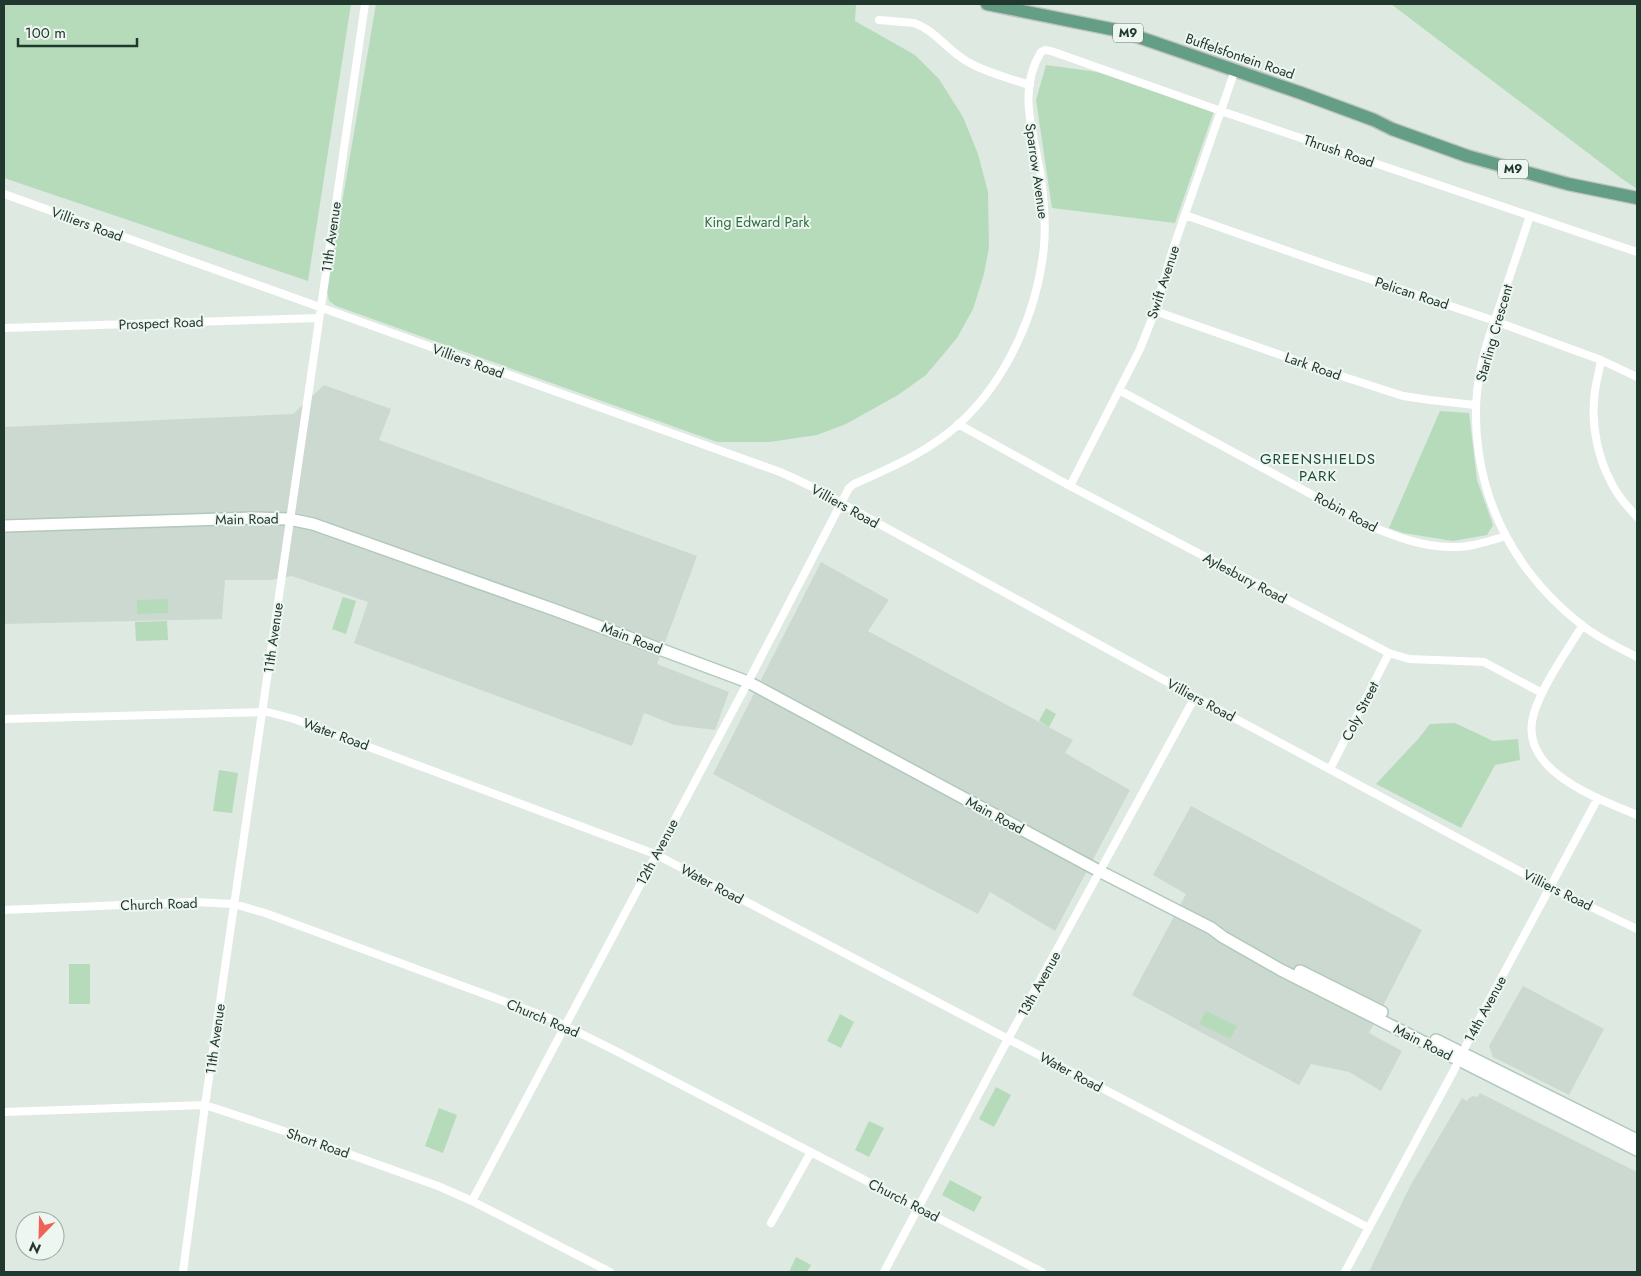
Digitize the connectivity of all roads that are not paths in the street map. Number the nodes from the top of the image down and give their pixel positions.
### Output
1 (365, 4) edge
2 (987, 4) edge
3 (879, 20) dead end
4 (1041, 52) joint
5 (1234, 73) junction
6 (1030, 85) junction
7 (1221, 111) junction
8 (4, 194) edge
9 (1637, 198) edge
10 (1185, 215) junction
11 (1530, 216) junction
12 (1637, 252) edge
13 (321, 309) junction
14 (1155, 311) junction
15 (319, 318) junction
16 (1495, 320) junction
17 (4, 328) edge
18 (1601, 360) junction
19 (1637, 377) edge
20 (1119, 390) junction
21 (1475, 404) junction
22 (958, 424) junction
23 (1070, 486) junction
24 (841, 503) junction
25 (1637, 517) edge
26 (289, 519) junction
27 (4, 526) edge
28 (1506, 536) junction
29 (1582, 626) junction
30 (1389, 654) junction
31 (1637, 657) edge
32 (748, 682) junction
33 (1542, 693) junction
34 (1195, 697) junction
35 (263, 712) junction
36 (4, 719) edge
37 (1330, 769) junction
38 (1598, 798) junction
39 (1637, 815) edge
40 (655, 854) junction
41 (1101, 872) junction
42 (1550, 888) junction
43 (234, 904) junction
44 (4, 910) edge
45 (1637, 929) edge
46 (564, 1026) junction
47 (1008, 1039) junction
48 (1461, 1057) junction
49 (205, 1105) junction
50 (4, 1112) edge
51 (1637, 1140) edge
52 (1637, 1150) edge
53 (811, 1152) junction
54 (472, 1201) junction
55 (919, 1208) junction
56 (771, 1223) dead end
57 (1369, 1228) junction
58 (183, 1272) edge
59 (610, 1272) edge
60 (884, 1272) edge
61 (1042, 1272) edge
62 (1345, 1272) edge

1 - 13 street, 11th Avenue
2 - 5 main road, Buffelsfontein Road / M9
3 - 6 street
4 - 6 street, Sparrow Avenue
4 - 7 street, Thrush Road
5 - 7 street, Swift Avenue
5 - 9 main road, Buffelsfontein Road / M9
6 - 22 street, Sparrow Avenue
7 - 10 street, Swift Avenue
7 - 11 street, Thrush Road
8 - 13 street, Villiers Road
10 - 14 street, Swift Avenue
10 - 16 street, Pelican Road
11 - 12 street, Thrush Road
11 - 16 street, Starling Crescent
13 - 15 street, 11th Avenue
13 - 24 street, Villiers Road
14 - 20 street, Swift Avenue
14 - 21 street, Lark Road
15 - 17 street, Prospect Road
15 - 26 street, 11th Avenue
16 - 18 street, Pelican Road
16 - 21 street, Starling Crescent
18 - 19 street, Pelican Road
18 - 25 street
20 - 23 street, Swift Avenue
20 - 28 street, Robin Road
21 - 28 street, Starling Crescent
22 - 23 street, Aylesbury Road
22 - 24 street, Sparrow Avenue
23 - 30 street, Aylesbury Road
24 - 32 street, 12th Avenue
24 - 34 street, Villiers Road
26 - 27 main road, Main Road
26 - 32 main road, Main Road
26 - 35 street, 11th Avenue
28 - 29 street, Starling Crescent
29 - 31 street, Starling Crescent
29 - 33 street
30 - 33 street, Aylesbury Road
30 - 37 street, Coly Street
32 - 40 street, 12th Avenue
32 - 41 main road, Main Road
33 - 38 street
34 - 37 street, Villiers Road
34 - 41 street, 13th Avenue
35 - 36 street, Water Road
35 - 40 street, Water Road
35 - 43 street, 11th Avenue
37 - 42 street, Villiers Road
38 - 39 street
38 - 42 street, 14th Avenue
40 - 46 street, 12th Avenue
40 - 47 street, Water Road
41 - 47 street, 13th Avenue
41 - 48 main road, Main Road
42 - 45 street, Villiers Road
42 - 48 street, 14th Avenue
43 - 44 street, Church Road
43 - 46 street, Church Road
43 - 49 street, 11th Avenue
46 - 53 street, Church Road
46 - 54 street, 12th Avenue
47 - 55 street, 13th Avenue
47 - 57 street, Water Road
48 - 51 main road, Main Road
48 - 52 main road, Main Road
48 - 57 street, 14th Avenue
49 - 50 street, Short Road
49 - 54 street, Short Road
49 - 58 street, 11th Avenue
53 - 55 street, Church Road
53 - 56 street
54 - 59 street, Short Road
55 - 60 street, 13th Avenue
55 - 61 street, Church Road
57 - 62 street, 14th Avenue

